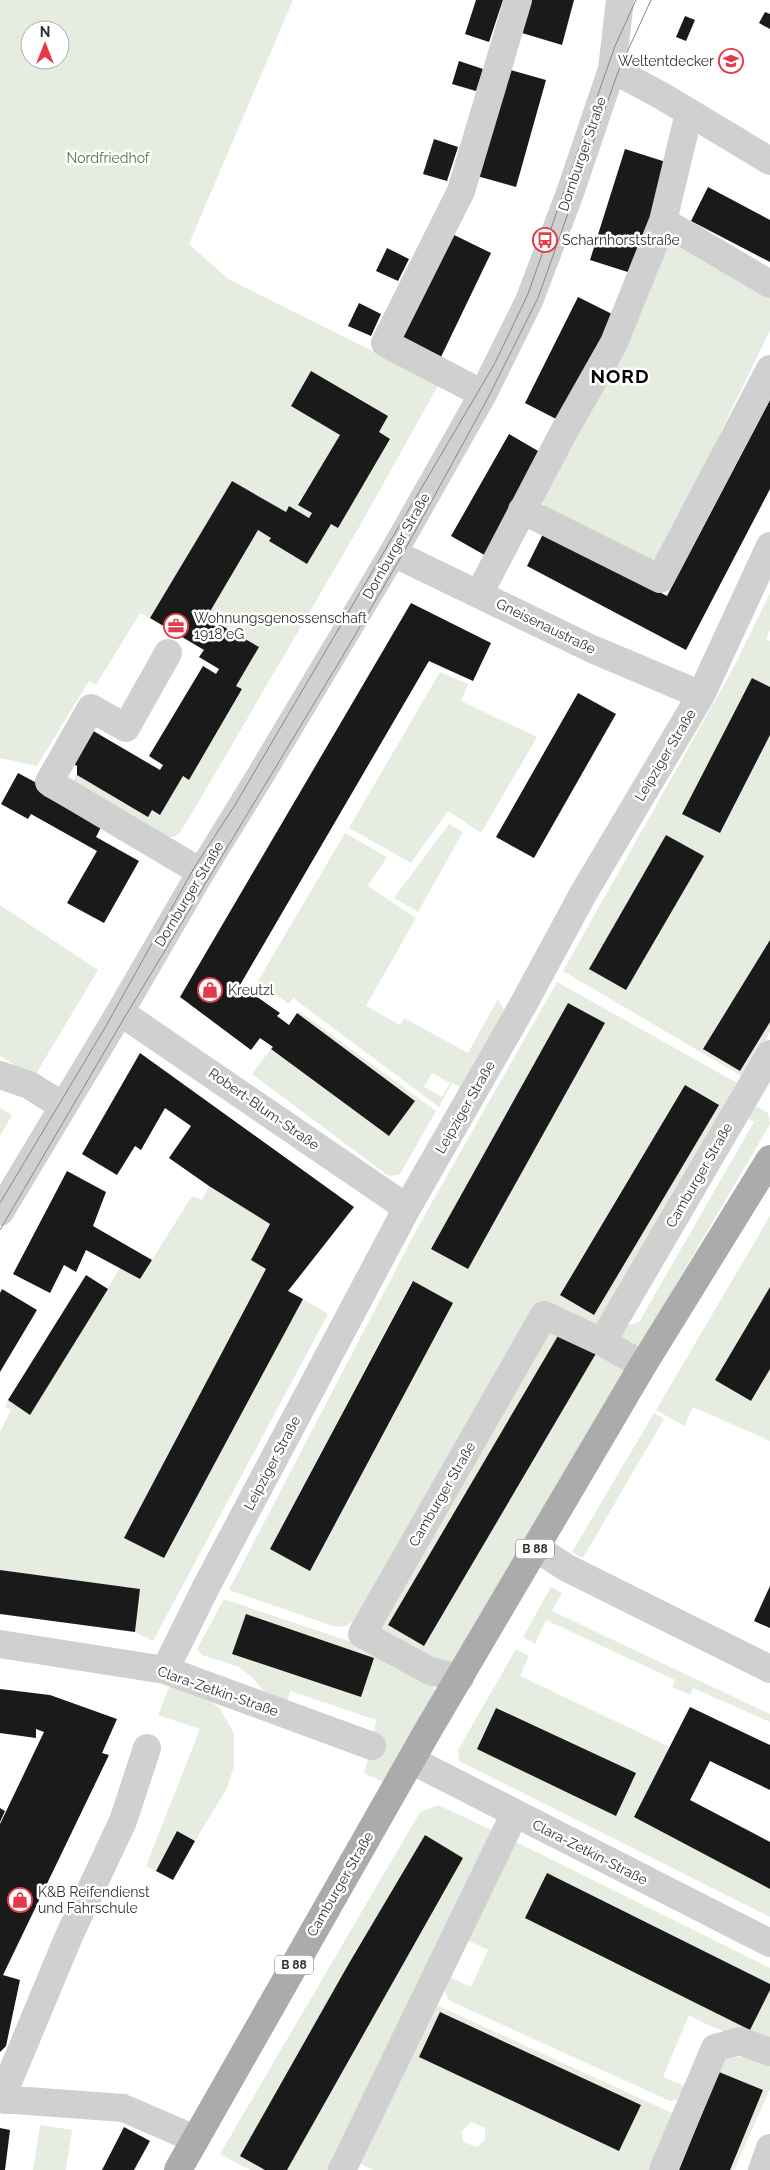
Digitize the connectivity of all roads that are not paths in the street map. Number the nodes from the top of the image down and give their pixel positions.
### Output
1 (518, 0) edge
2 (620, 0) edge
3 (612, 69) junction
4 (689, 113) junction
5 (770, 161) edge
6 (663, 221) junction
7 (770, 284) edge
8 (770, 369) edge
9 (483, 394) junction
10 (522, 510) junction
11 (770, 546) edge
12 (393, 553) junction
13 (479, 594) junction
14 (168, 653) dead end
15 (701, 695) junction
16 (201, 872) junction
17 (120, 1012) junction
18 (770, 1054) edge
19 (0, 1074) edge
20 (760, 1094) edge
21 (63, 1106) junction
22 (770, 1159) edge
23 (407, 1208) junction
24 (0, 1212) edge
25 (602, 1342) junction
26 (643, 1366) junction
27 (536, 1548) junction
28 (0, 1644) edge
29 (770, 1669) edge
30 (165, 1670) junction
31 (460, 1678) junction
32 (372, 1746) dead end
33 (147, 1748) dead end
34 (411, 1760) junction
35 (515, 1813) junction
36 (770, 1943) edge
37 (770, 2052) edge
38 (2, 2100) edge
39 (195, 2139) junction
40 (770, 2148) edge
41 (178, 2170) edge
42 (342, 2170) edge
43 (663, 2170) edge
44 (762, 2170) edge

1 - 9 street
2 - 3 street, Dornburger Straße
3 - 4 street
3 - 9 street, Dornburger Straße
4 - 5 street
4 - 6 street
6 - 7 street
6 - 10 street
8 - 10 street
9 - 12 street, Dornburger Straße
10 - 13 street
11 - 15 street, Leipziger Straße
12 - 13 street, Gneisenaustraße
12 - 16 street, Dornburger Straße
13 - 15 street, Gneisenaustraße
14 - 16 street
15 - 23 street, Leipziger Straße
16 - 17 street, Dornburger Straße
17 - 21 street, Dornburger Straße
17 - 23 street, Robert-Blum-Straße
18 - 20 street, Camburger Straße
19 - 21 street
20 - 25 street, Camburger Straße
21 - 24 street, Dornburger Straße
22 - 26 main road, Camburger Straße / B 88
23 - 30 street, Leipziger Straße
25 - 26 street, Camburger Straße
25 - 31 street, Camburger Straße
26 - 27 main road, Camburger Straße / B 88
27 - 29 street
27 - 31 main road, Camburger Straße / B 88
28 - 30 street, Clara-Zetkin-Straße
30 - 32 street, Clara-Zetkin-Straße
31 - 34 main road, Camburger Straße / B 88
33 - 38 street
34 - 35 street, Clara-Zetkin-Straße
34 - 39 main road, Camburger Straße / B 88
35 - 36 street, Clara-Zetkin-Straße
35 - 42 street
37 - 43 street
38 - 39 street
39 - 41 main road, Camburger Straße / B 88
40 - 44 street

